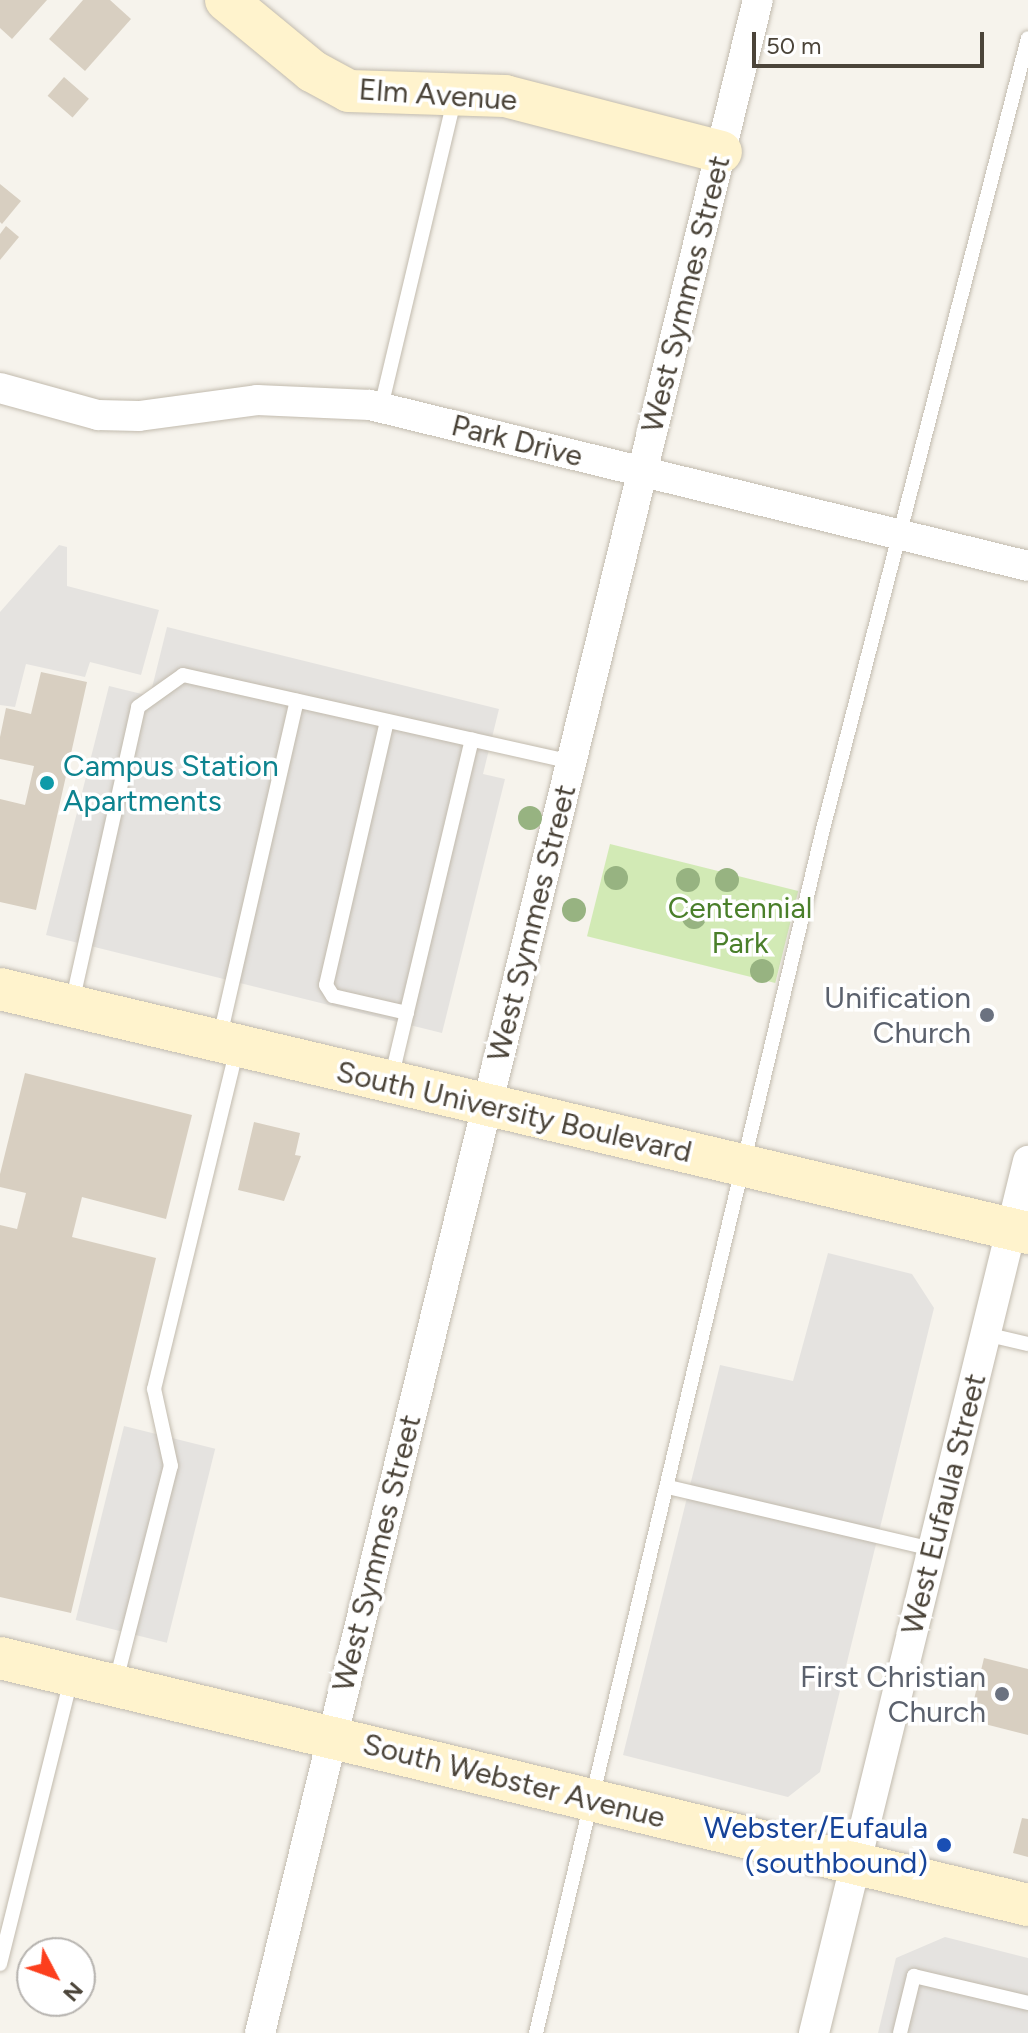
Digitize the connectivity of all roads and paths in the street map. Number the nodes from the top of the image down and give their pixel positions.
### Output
1 (226, 0) edge
2 (758, 0) edge
3 (1028, 38) edge
4 (456, 92) junction
5 (721, 152) junction
6 (0, 388) edge
7 (381, 407) junction
8 (642, 470) junction
9 (902, 535) junction
10 (1028, 566) edge
11 (297, 701) junction
12 (387, 721) junction
13 (472, 740) junction
14 (571, 762) junction
15 (0, 989) edge
16 (72, 1006) junction
17 (407, 1013) junction
18 (228, 1044) junction
19 (390, 1083) junction
20 (487, 1106) junction
21 (1028, 1161) edge
22 (745, 1166) junction
23 (1020, 1231) edge
24 (985, 1334) junction
25 (1028, 1344) edge
26 (668, 1487) junction
27 (933, 1549) junction
28 (0, 1658) edge
29 (72, 1676) junction
30 (115, 1685) junction
31 (332, 1737) junction
32 (592, 1800) junction
33 (856, 1864) junction
34 (1028, 1905) edge
35 (0, 1964) edge
36 (1028, 2003) edge
37 (260, 2033) edge
38 (536, 2033) edge
39 (814, 2033) edge
40 (900, 2033) edge

1 - 4 street, Elm Avenue
2 - 5 street, West Symmes Street
3 - 9 lane
4 - 5 street, Elm Avenue
4 - 7 lane
5 - 8 street, West Symmes Street
6 - 7 street, Park Drive
7 - 8 street, Park Drive
8 - 9 street, Park Drive
8 - 14 street, West Symmes Street
9 - 10 street, Park Drive
9 - 22 lane
11 - 12 lane
11 - 16 lane
11 - 18 lane
12 - 13 lane
12 - 17 lane
13 - 14 lane
13 - 17 lane
14 - 20 street, West Symmes Street
15 - 16 street, South University Boulevard
16 - 18 street, South University Boulevard
17 - 19 lane
18 - 19 street, South University Boulevard
18 - 30 lane
19 - 20 street, South University Boulevard
20 - 22 street, South University Boulevard
20 - 31 street, West Symmes Street
21 - 23 street, West Eufaula Street
22 - 23 street, South University Boulevard
22 - 26 lane
23 - 24 street, West Eufaula Street
24 - 25 lane
24 - 27 street, West Eufaula Street
26 - 27 lane
26 - 32 lane
27 - 33 street, West Eufaula Street
28 - 29 street, South Webster Avenue
29 - 30 street, South Webster Avenue
29 - 35 lane
30 - 31 street, South Webster Avenue
31 - 32 street, South Webster Avenue
31 - 37 street, West Symmes Street
32 - 33 street, South Webster Avenue
32 - 38 lane
33 - 34 street, South Webster Avenue
33 - 39 street, West Eufaula Street
36 - 40 lane

